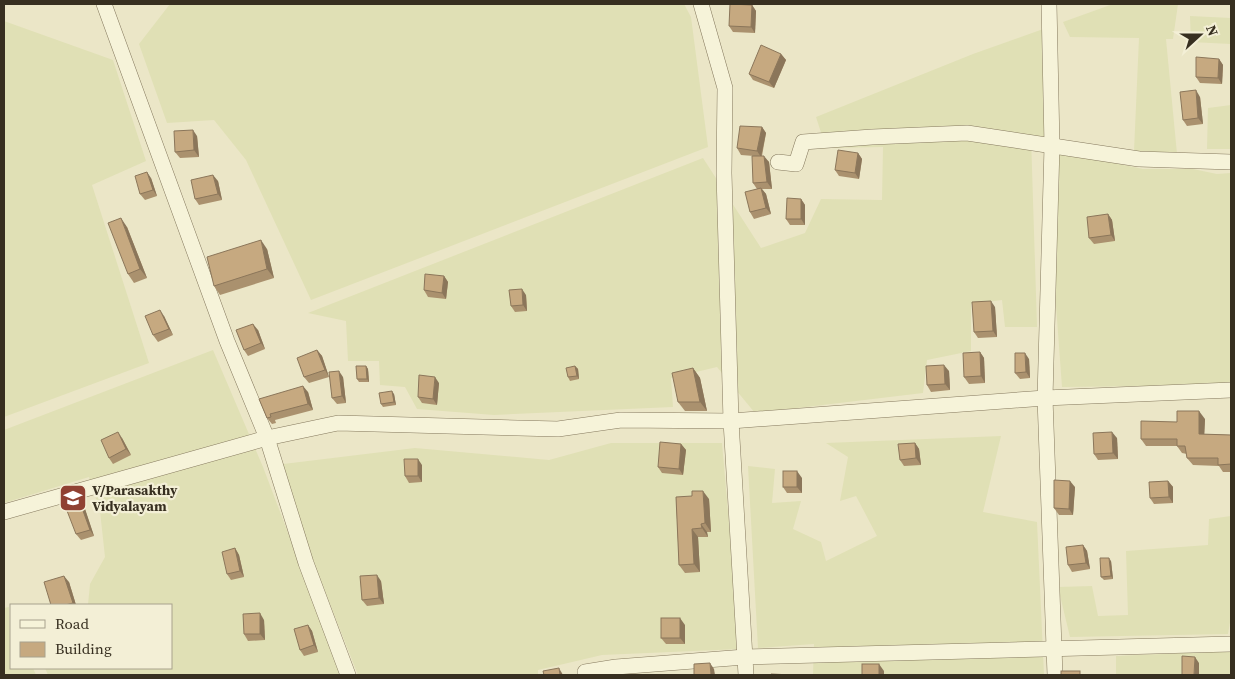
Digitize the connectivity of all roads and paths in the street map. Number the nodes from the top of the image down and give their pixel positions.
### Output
1 (104, 4) edge
2 (701, 4) edge
3 (1049, 4) edge
4 (1052, 146) junction
5 (778, 162) dead end
6 (1231, 162) edge
7 (1231, 390) edge
8 (1046, 398) junction
9 (730, 421) junction
10 (268, 438) junction
11 (4, 512) edge
12 (1231, 644) edge
13 (1055, 647) junction
14 (745, 657) junction
15 (348, 675) edge
16 (584, 675) edge
17 (746, 675) edge
18 (1055, 675) edge

1 - 10 street
2 - 9 street
3 - 4 street
4 - 5 street
4 - 6 street
4 - 8 street
7 - 8 street
8 - 9 street
8 - 13 street
9 - 10 street
9 - 14 street
10 - 11 street
10 - 15 street
12 - 13 street
13 - 14 street
13 - 18 street
14 - 16 street
14 - 17 street

